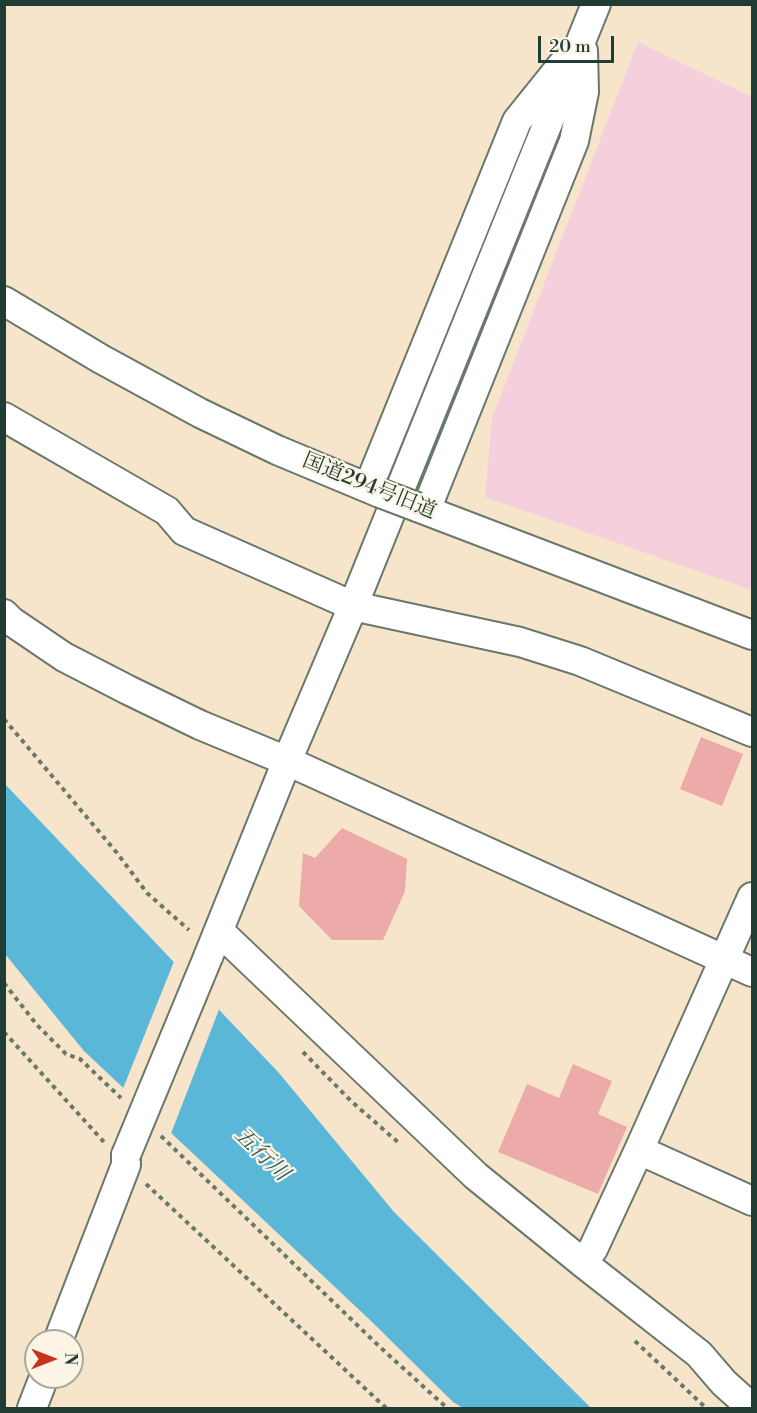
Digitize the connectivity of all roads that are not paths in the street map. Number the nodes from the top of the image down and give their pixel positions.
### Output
1 (596, 4) edge
2 (582, 39) junction
3 (4, 301) edge
4 (4, 417) edge
5 (374, 491) junction
6 (421, 509) junction
7 (353, 606) junction
8 (4, 614) edge
9 (753, 635) edge
10 (753, 732) edge
11 (287, 761) junction
12 (753, 897) edge
13 (214, 944) junction
14 (724, 960) junction
15 (753, 972) edge
16 (639, 1150) junction
17 (753, 1202) edge
18 (583, 1263) junction
19 (63, 1329) edge
20 (39, 1389) edge
21 (32, 1408) edge
22 (752, 1408) edge

1 - 2 street
2 - 5 street
2 - 6 street
2 - 7 street
3 - 5 street, 国道294号旧道
4 - 7 street
5 - 6 street, 国道294号旧道, bridge
6 - 9 street, 国道294号旧道
7 - 10 street
7 - 11 street
8 - 11 street
11 - 13 street
11 - 14 street
12 - 14 street
13 - 18 street
13 - 19 street, bridge
14 - 15 street
14 - 16 street
16 - 17 street
16 - 18 street
18 - 22 street
20 - 21 street

